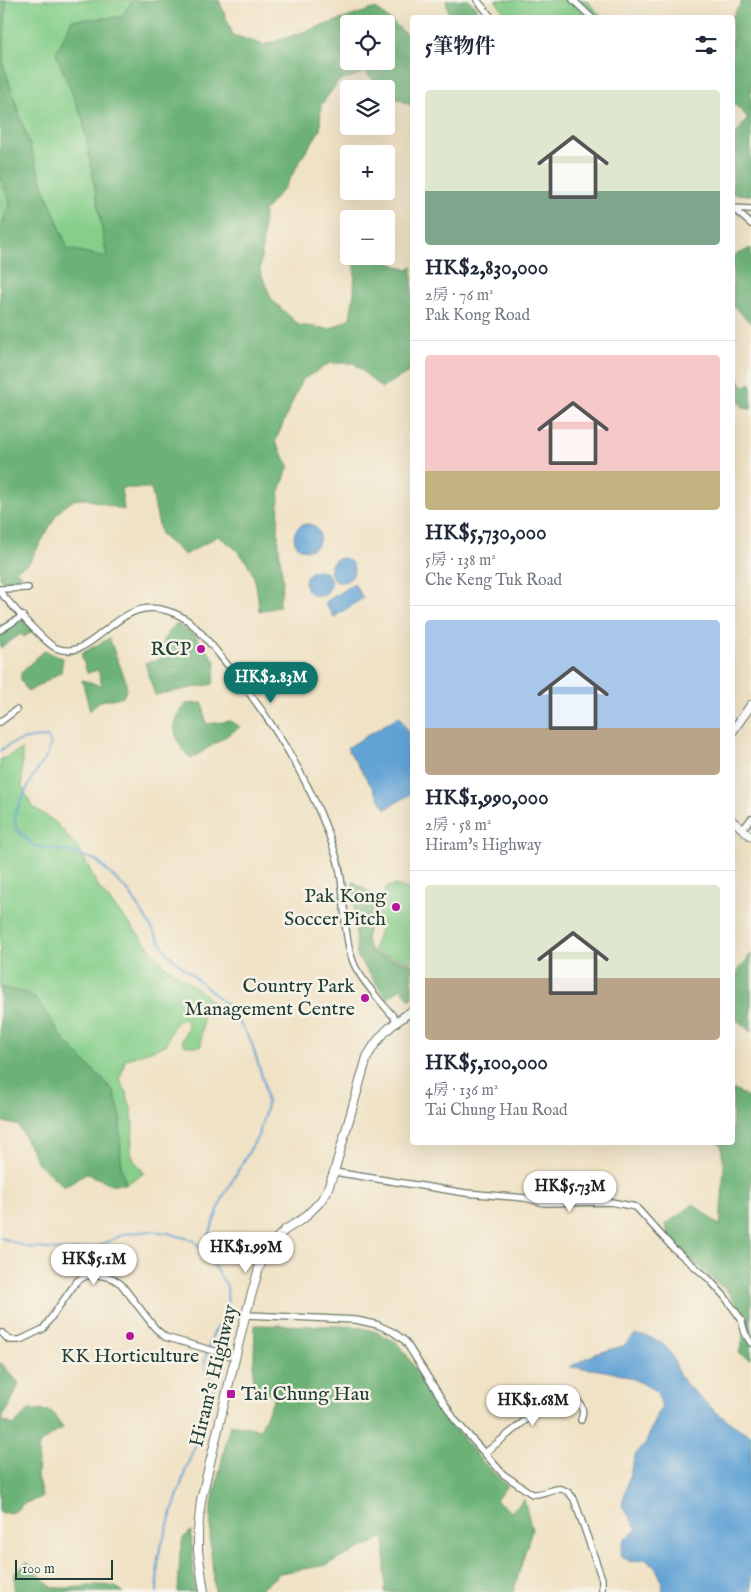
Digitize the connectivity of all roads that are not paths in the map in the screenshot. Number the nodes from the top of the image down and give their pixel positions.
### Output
1 (478, 0) edge
2 (573, 0) edge
3 (490, 15) edge
4 (589, 15) edge
5 (735, 208) edge
6 (751, 209) edge
7 (735, 210) edge
8 (751, 224) edge
9 (28, 588) dead end
10 (0, 590) edge
11 (23, 616) junction
12 (0, 630) edge
13 (751, 705) edge
14 (16, 710) dead end
15 (0, 722) edge
16 (735, 728) edge
17 (751, 819) edge
18 (735, 822) edge
19 (743, 829) junction
20 (751, 837) edge
21 (410, 1012) edge
22 (397, 1021) junction
23 (334, 1172) junction
24 (246, 1315) junction
25 (2, 1333) dead end
26 (751, 1343) edge
27 (235, 1357) junction
28 (581, 1420) dead end
29 (485, 1453) junction
30 (204, 1592) edge
31 (602, 1592) edge

1 - 3 street
2 - 4 street
5 - 6 street
7 - 8 street
9 - 10 street
10 - 11 street
11 - 12 street
11 - 22 street
13 - 16 main road
14 - 15 street
17 - 19 street
18 - 19 street
19 - 20 street
21 - 22 main road, Hiram's Highway
22 - 23 main road, Hiram's Highway
23 - 24 main road, Hiram's Highway
23 - 26 street
24 - 27 main road, Hiram's Highway
24 - 29 street
25 - 27 street
27 - 30 main road, Hiram's Highway
28 - 29 street
29 - 31 street

